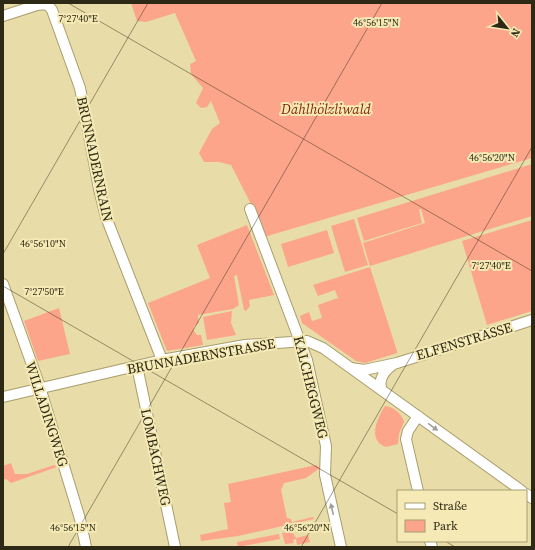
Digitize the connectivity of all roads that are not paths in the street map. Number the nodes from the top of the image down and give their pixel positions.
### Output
1 (47, 3) edge
2 (3, 16) edge
3 (250, 209) dead end
4 (3, 284) edge
5 (532, 320) edge
6 (301, 341) junction
7 (162, 360) junction
8 (397, 363) junction
9 (137, 366) junction
10 (351, 368) junction
11 (40, 389) junction
12 (382, 390) junction
13 (3, 397) edge
14 (418, 416) junction
15 (418, 490) edge
16 (521, 490) edge
17 (86, 547) edge
18 (175, 547) edge
19 (341, 547) edge

1 - 2 street, BRUNNADERNRAIN
1 - 7 street, BRUNNADERNRAIN
3 - 6 street, KALCHEGGWEG
4 - 11 street, WILLADINGWEG
5 - 8 street, ELFENSTRASSE
6 - 7 street, BRUNNADERNSTRASSE
6 - 10 street, BRUNNADERNSTRASSE
19 -> 6 street, KALCHEGGWEG
7 - 9 street, BRUNNADERNSTRASSE
8 - 10 street, ELFENSTRASSE
8 - 12 street, ELFENSTRASSE
9 - 11 street, BRUNNADERNSTRASSE
9 - 18 street, LOMBACHWEG
10 - 12 street, BRUNNADERNSTRASSE
11 - 13 street, BRUNNADERNSTRASSE
11 - 17 street, WILLADINGWEG
12 - 14 street, BRUNNADERNSTRASSE
14 - 15 street
14 -> 16 street, BRUNNADERNSTRASSE

